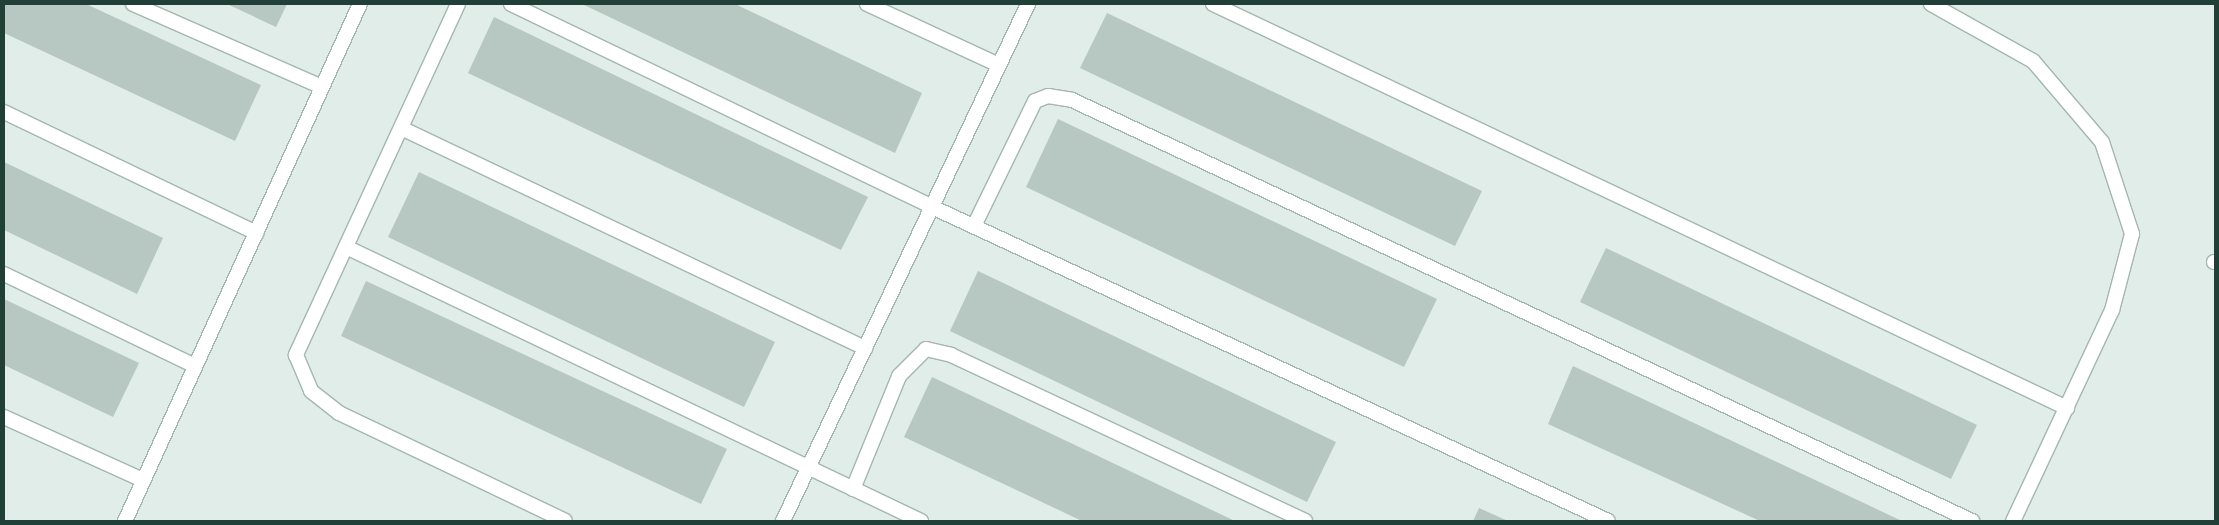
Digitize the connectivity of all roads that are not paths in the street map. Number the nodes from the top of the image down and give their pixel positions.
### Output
1 (133, 4) edge
2 (360, 4) edge
3 (458, 4) edge
4 (512, 4) edge
5 (867, 4) edge
6 (1028, 4) edge
7 (1213, 4) edge
8 (1931, 4) edge
9 (999, 66) junction
10 (322, 87) junction
11 (4, 112) edge
12 (401, 128) junction
13 (932, 206) junction
14 (974, 226) junction
15 (256, 232) junction
16 (346, 247) junction
17 (4, 274) edge
18 (865, 348) junction
19 (195, 366) junction
20 (2067, 408) junction
21 (4, 417) edge
22 (808, 468) junction
23 (144, 480) junction
24 (853, 489) junction
25 (125, 521) edge
26 (565, 521) edge
27 (783, 521) edge
28 (921, 521) edge
29 (1305, 521) edge
30 (1608, 521) edge
31 (1972, 521) edge
32 (2013, 521) edge

1 - 10 lane
2 - 10 lane
3 - 12 lane
4 - 13 lane
5 - 9 lane
6 - 9 lane
7 - 20 lane
8 - 20 lane
9 - 13 lane
10 - 15 lane
11 - 15 lane
12 - 16 lane
12 - 18 lane
13 - 14 lane
13 - 18 lane
14 - 30 lane
14 - 31 lane
15 - 19 lane
16 - 22 lane
16 - 26 lane
17 - 19 lane
18 - 22 lane
19 - 23 lane
20 - 32 lane
21 - 23 lane
22 - 24 lane
22 - 27 lane
23 - 25 lane
24 - 28 lane
24 - 29 lane

